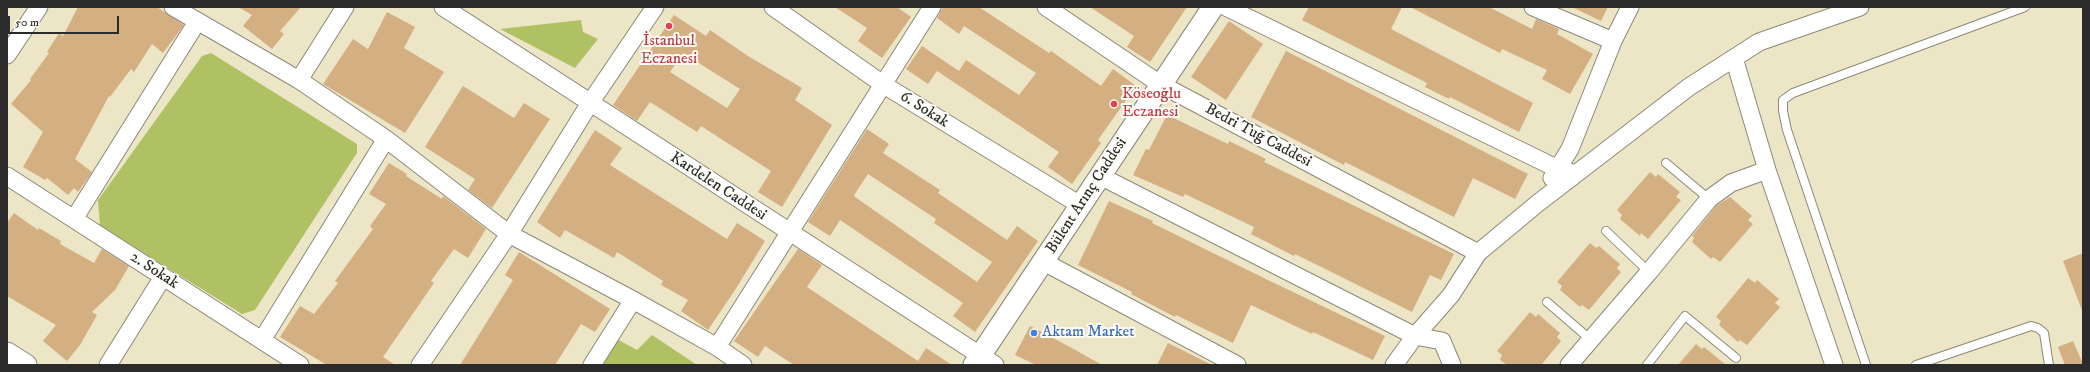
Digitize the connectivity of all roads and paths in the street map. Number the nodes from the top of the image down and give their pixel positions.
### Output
1 (39, 7) edge
2 (173, 7) edge
3 (345, 7) edge
4 (443, 7) edge
5 (655, 7) edge
6 (773, 7) edge
7 (932, 7) edge
8 (1046, 7) edge
9 (1213, 7) edge
10 (1226, 7) edge
11 (1533, 7) edge
12 (1630, 7) edge
13 (1860, 7) edge
14 (2025, 7) edge
15 (197, 22) junction
16 (1613, 41) junction
17 (7, 55) edge
18 (1734, 58) junction
19 (299, 80) junction
20 (1160, 84) junction
21 (884, 85) junction
22 (590, 103) junction
23 (386, 139) junction
24 (1666, 164) dead end
25 (1558, 169) junction
26 (1767, 170) junction
27 (1575, 174) junction
28 (7, 176) edge
29 (1100, 176) junction
30 (1709, 199) junction
31 (1538, 203) junction
32 (1080, 205) junction
33 (74, 219) junction
34 (1606, 230) dead end
35 (509, 234) junction
36 (790, 234) junction
37 (1478, 253) junction
38 (1044, 262) junction
39 (1649, 272) junction
40 (163, 277) junction
41 (633, 300) junction
42 (1547, 302) dead end
43 (1415, 336) junction
44 (262, 340) junction
45 (1591, 340) junction
46 (717, 347) junction
47 (7, 353) edge
48 (1736, 358) dead end
49 (983, 362) edge
50 (26, 365) edge
51 (108, 365) edge
52 (300, 365) edge
53 (420, 365) edge
54 (592, 365) edge
55 (743, 365) edge
56 (1237, 365) edge
57 (1394, 365) edge
58 (1452, 365) edge
59 (1569, 365) edge
60 (1647, 365) edge
61 (1834, 365) edge
62 (1866, 365) edge
63 (1916, 365) edge
64 (2049, 365) edge

1 - 17 street
2 - 15 street
3 - 19 street
4 - 22 street, Kardelen Caddesi
5 - 22 street
6 - 21 street, 6. Sokak
7 - 21 street
8 - 20 street, Bedri Tuğ Caddesi
9 - 20 street, Bülent Arınç Caddesi
10 - 25 street
11 - 16 street
12 - 16 street
13 - 18 street
14 - 62 lane
15 - 19 street
15 - 33 street
16 - 25 street
18 - 26 street
18 - 27 street
19 - 23 street
20 - 29 street, Bülent Arınç Caddesi
20 - 37 street, Bedri Tuğ Caddesi
21 - 32 street, 6. Sokak
21 - 36 street
22 - 35 street
22 - 36 street, Kardelen Caddesi
23 - 35 street
23 - 44 street
24 - 30 lane
25 - 27 street
25 - 31 street
26 - 30 street
26 - 61 street
27 - 31 street
28 - 33 street, 2. Sokak
29 - 32 street, Bülent Arınç Caddesi
29 - 43 street
30 - 39 street
31 - 37 street
32 - 38 street, Bülent Arınç Caddesi
33 - 40 street, 2. Sokak
34 - 39 lane
35 - 41 street
35 - 53 street
36 - 46 street
36 - 49 street, Kardelen Caddesi
37 - 43 street
38 - 49 street, Bülent Arınç Caddesi
38 - 56 street
39 - 45 street
40 - 44 street, 2. Sokak
40 - 51 street
41 - 46 street
41 - 54 street
42 - 45 lane
43 - 57 street
43 - 58 street
44 - 52 street, 2. Sokak
45 - 59 street
46 - 55 street
47 - 50 street
48 - 60 lane
63 - 64 lane

